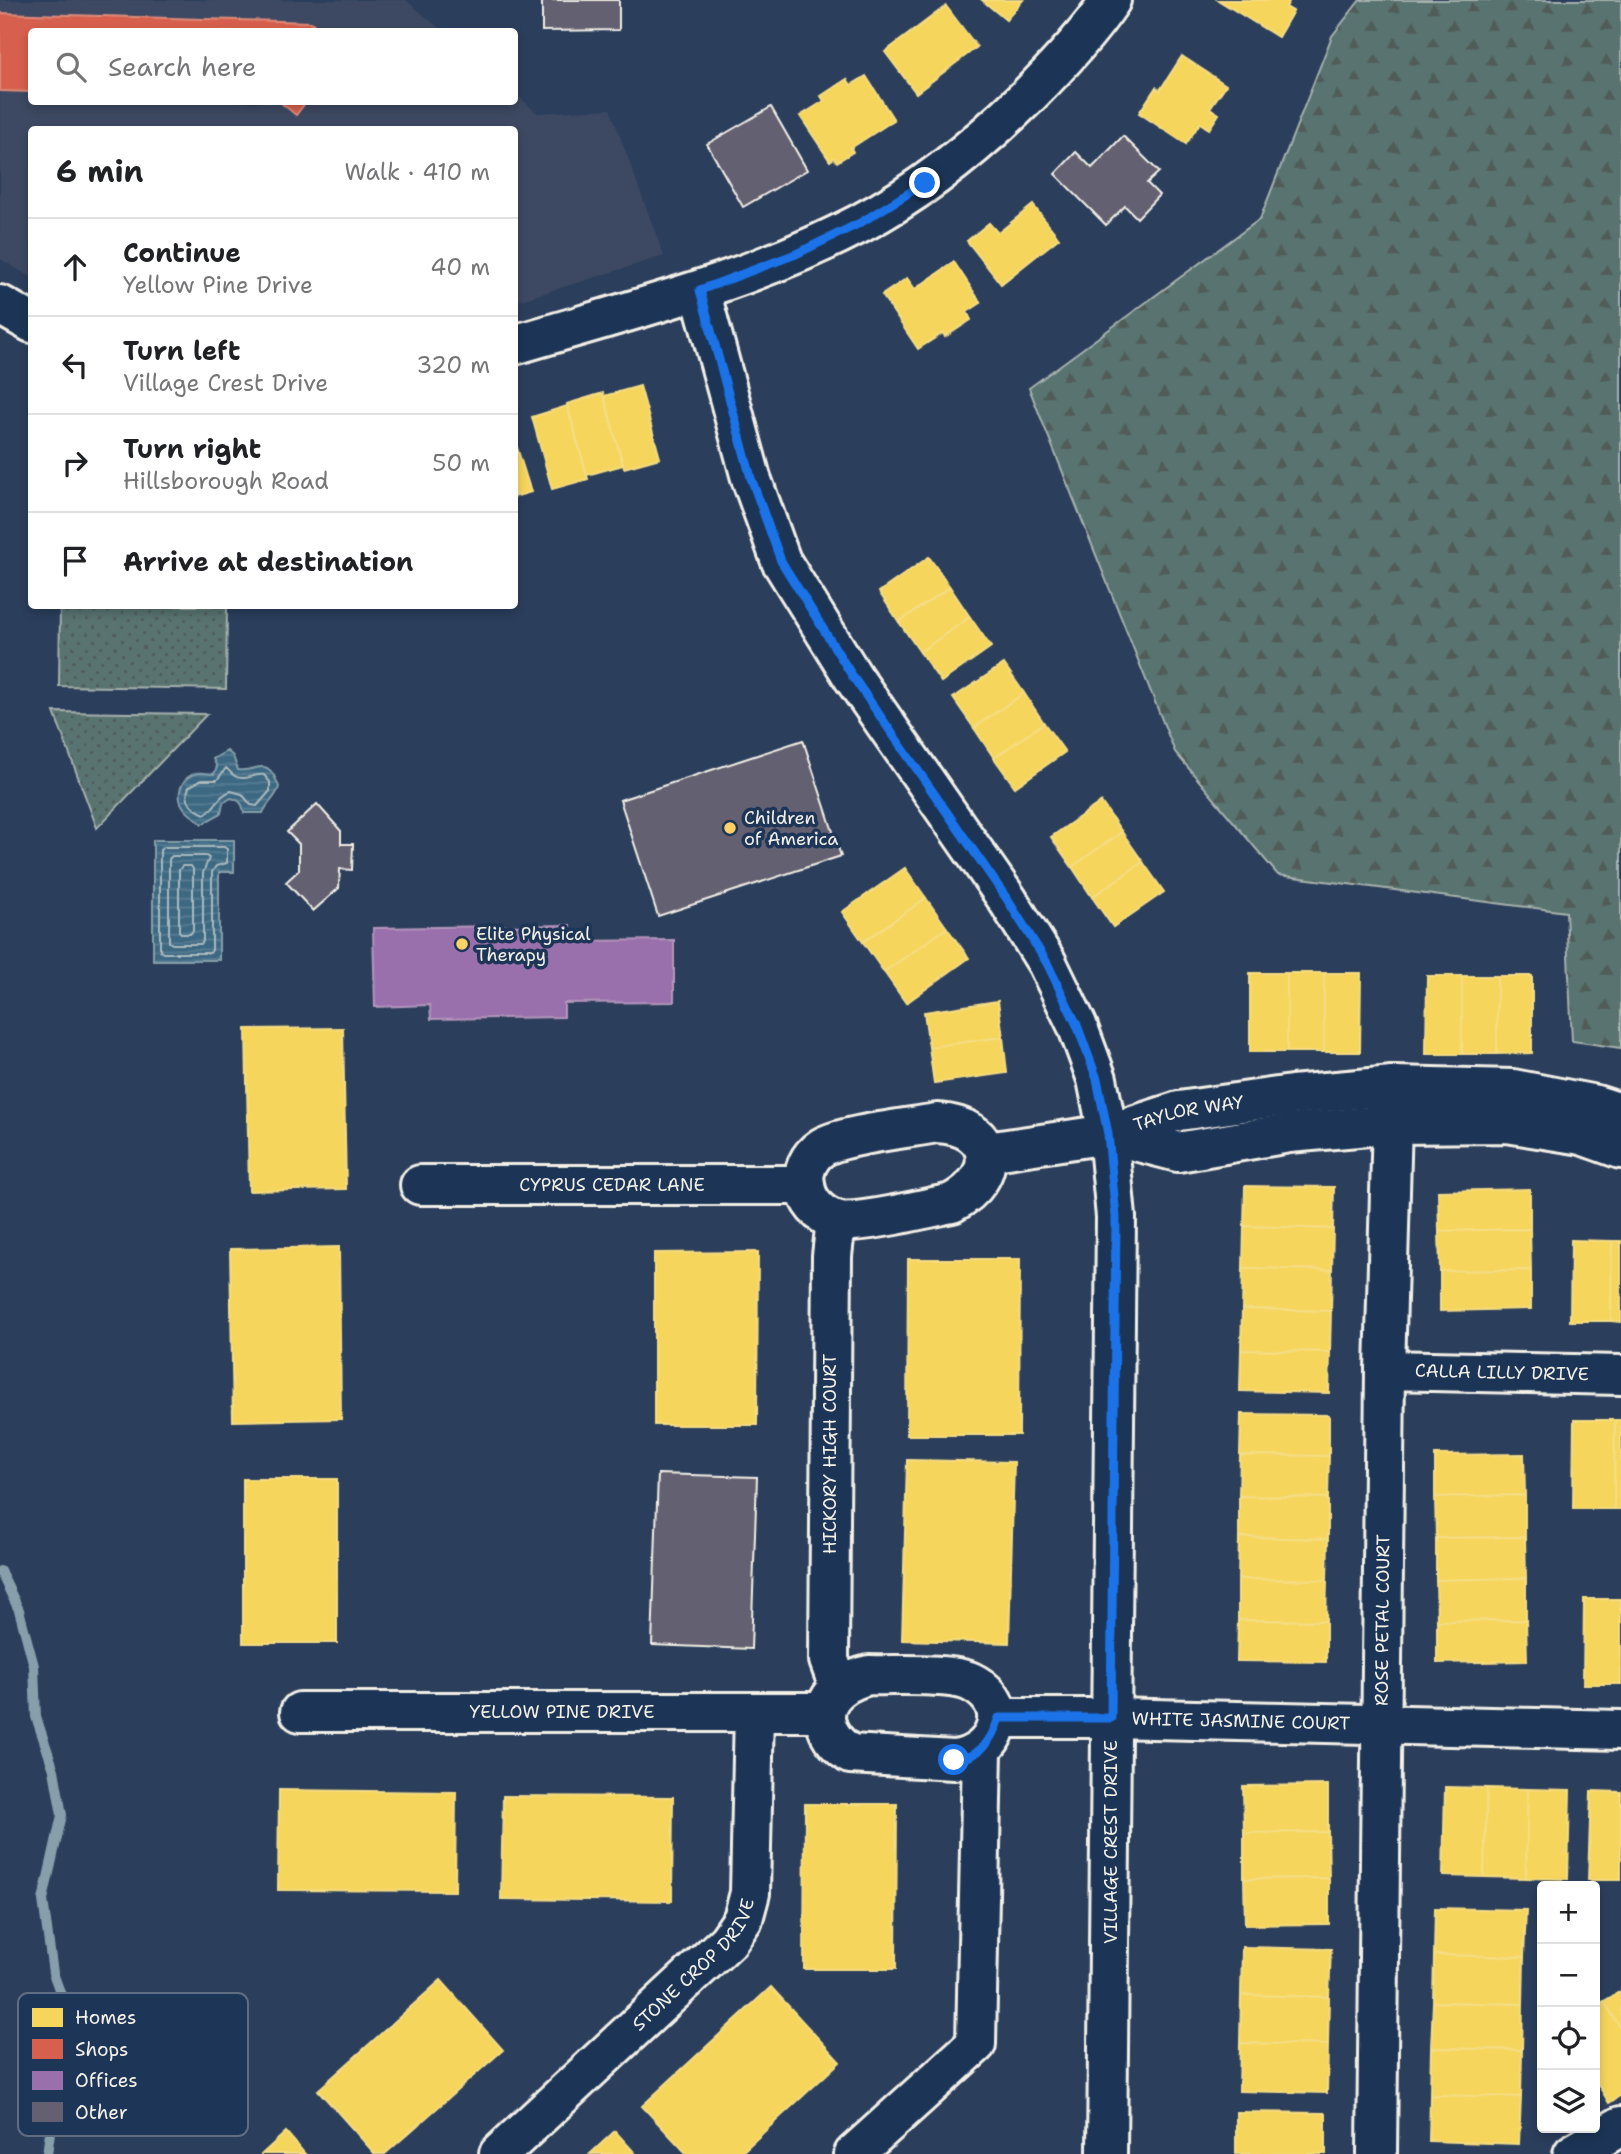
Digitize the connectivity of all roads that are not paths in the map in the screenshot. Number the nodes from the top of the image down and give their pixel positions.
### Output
1 (1111, 0) edge
2 (700, 290) junction
3 (0, 305) edge
4 (28, 321) edge
5 (518, 344) edge
6 (1393, 1086) junction
7 (1621, 1113) edge
8 (1392, 1124) junction
9 (1108, 1134) junction
10 (1621, 1149) edge
11 (986, 1152) junction
12 (420, 1185) dead end
13 (805, 1185) junction
14 (836, 1220) junction
15 (1385, 1370) junction
16 (1621, 1375) edge
17 (832, 1700) junction
18 (300, 1712) dead end
19 (754, 1712) junction
20 (1111, 1718) junction
21 (1380, 1723) junction
22 (1621, 1730) edge
23 (990, 1734) junction
24 (1621, 2126) edge
25 (499, 2154) edge
26 (854, 2154) edge
27 (1107, 2154) edge
28 (1377, 2154) edge
29 (1573, 2154) edge

1 - 2 street
2 - 5 street
2 - 9 street, VILLAGE CREST DRIVE
3 - 4 street
6 - 7 street, TAYLOR WAY
6 - 8 street, ROSE PETAL COURT
6 - 9 street, TAYLOR WAY
8 - 9 street, TAYLOR WAY
8 - 10 street, TAYLOR WAY
8 - 15 street, ROSE PETAL COURT
9 - 11 street
9 - 20 street, VILLAGE CREST DRIVE
11 - 13 street
11 - 14 street
12 - 13 street, CYPRUS CEDAR LANE
13 - 14 street
14 - 17 street, HICKORY HIGH COURT
15 - 16 street, CALLA LILLY DRIVE
15 - 21 street, ROSE PETAL COURT
17 - 19 street, YELLOW PINE DRIVE
17 - 23 street, YELLOW PINE DRIVE
17 - 23 street
18 - 19 street, YELLOW PINE DRIVE
19 - 25 street, STONE CROP DRIVE
20 - 21 street, WHITE JASMINE COURT
20 - 23 street
20 - 27 street, VILLAGE CREST DRIVE
21 - 22 street, WHITE JASMINE COURT
21 - 28 street, ROSE PETAL COURT
23 - 26 street
24 - 29 street

